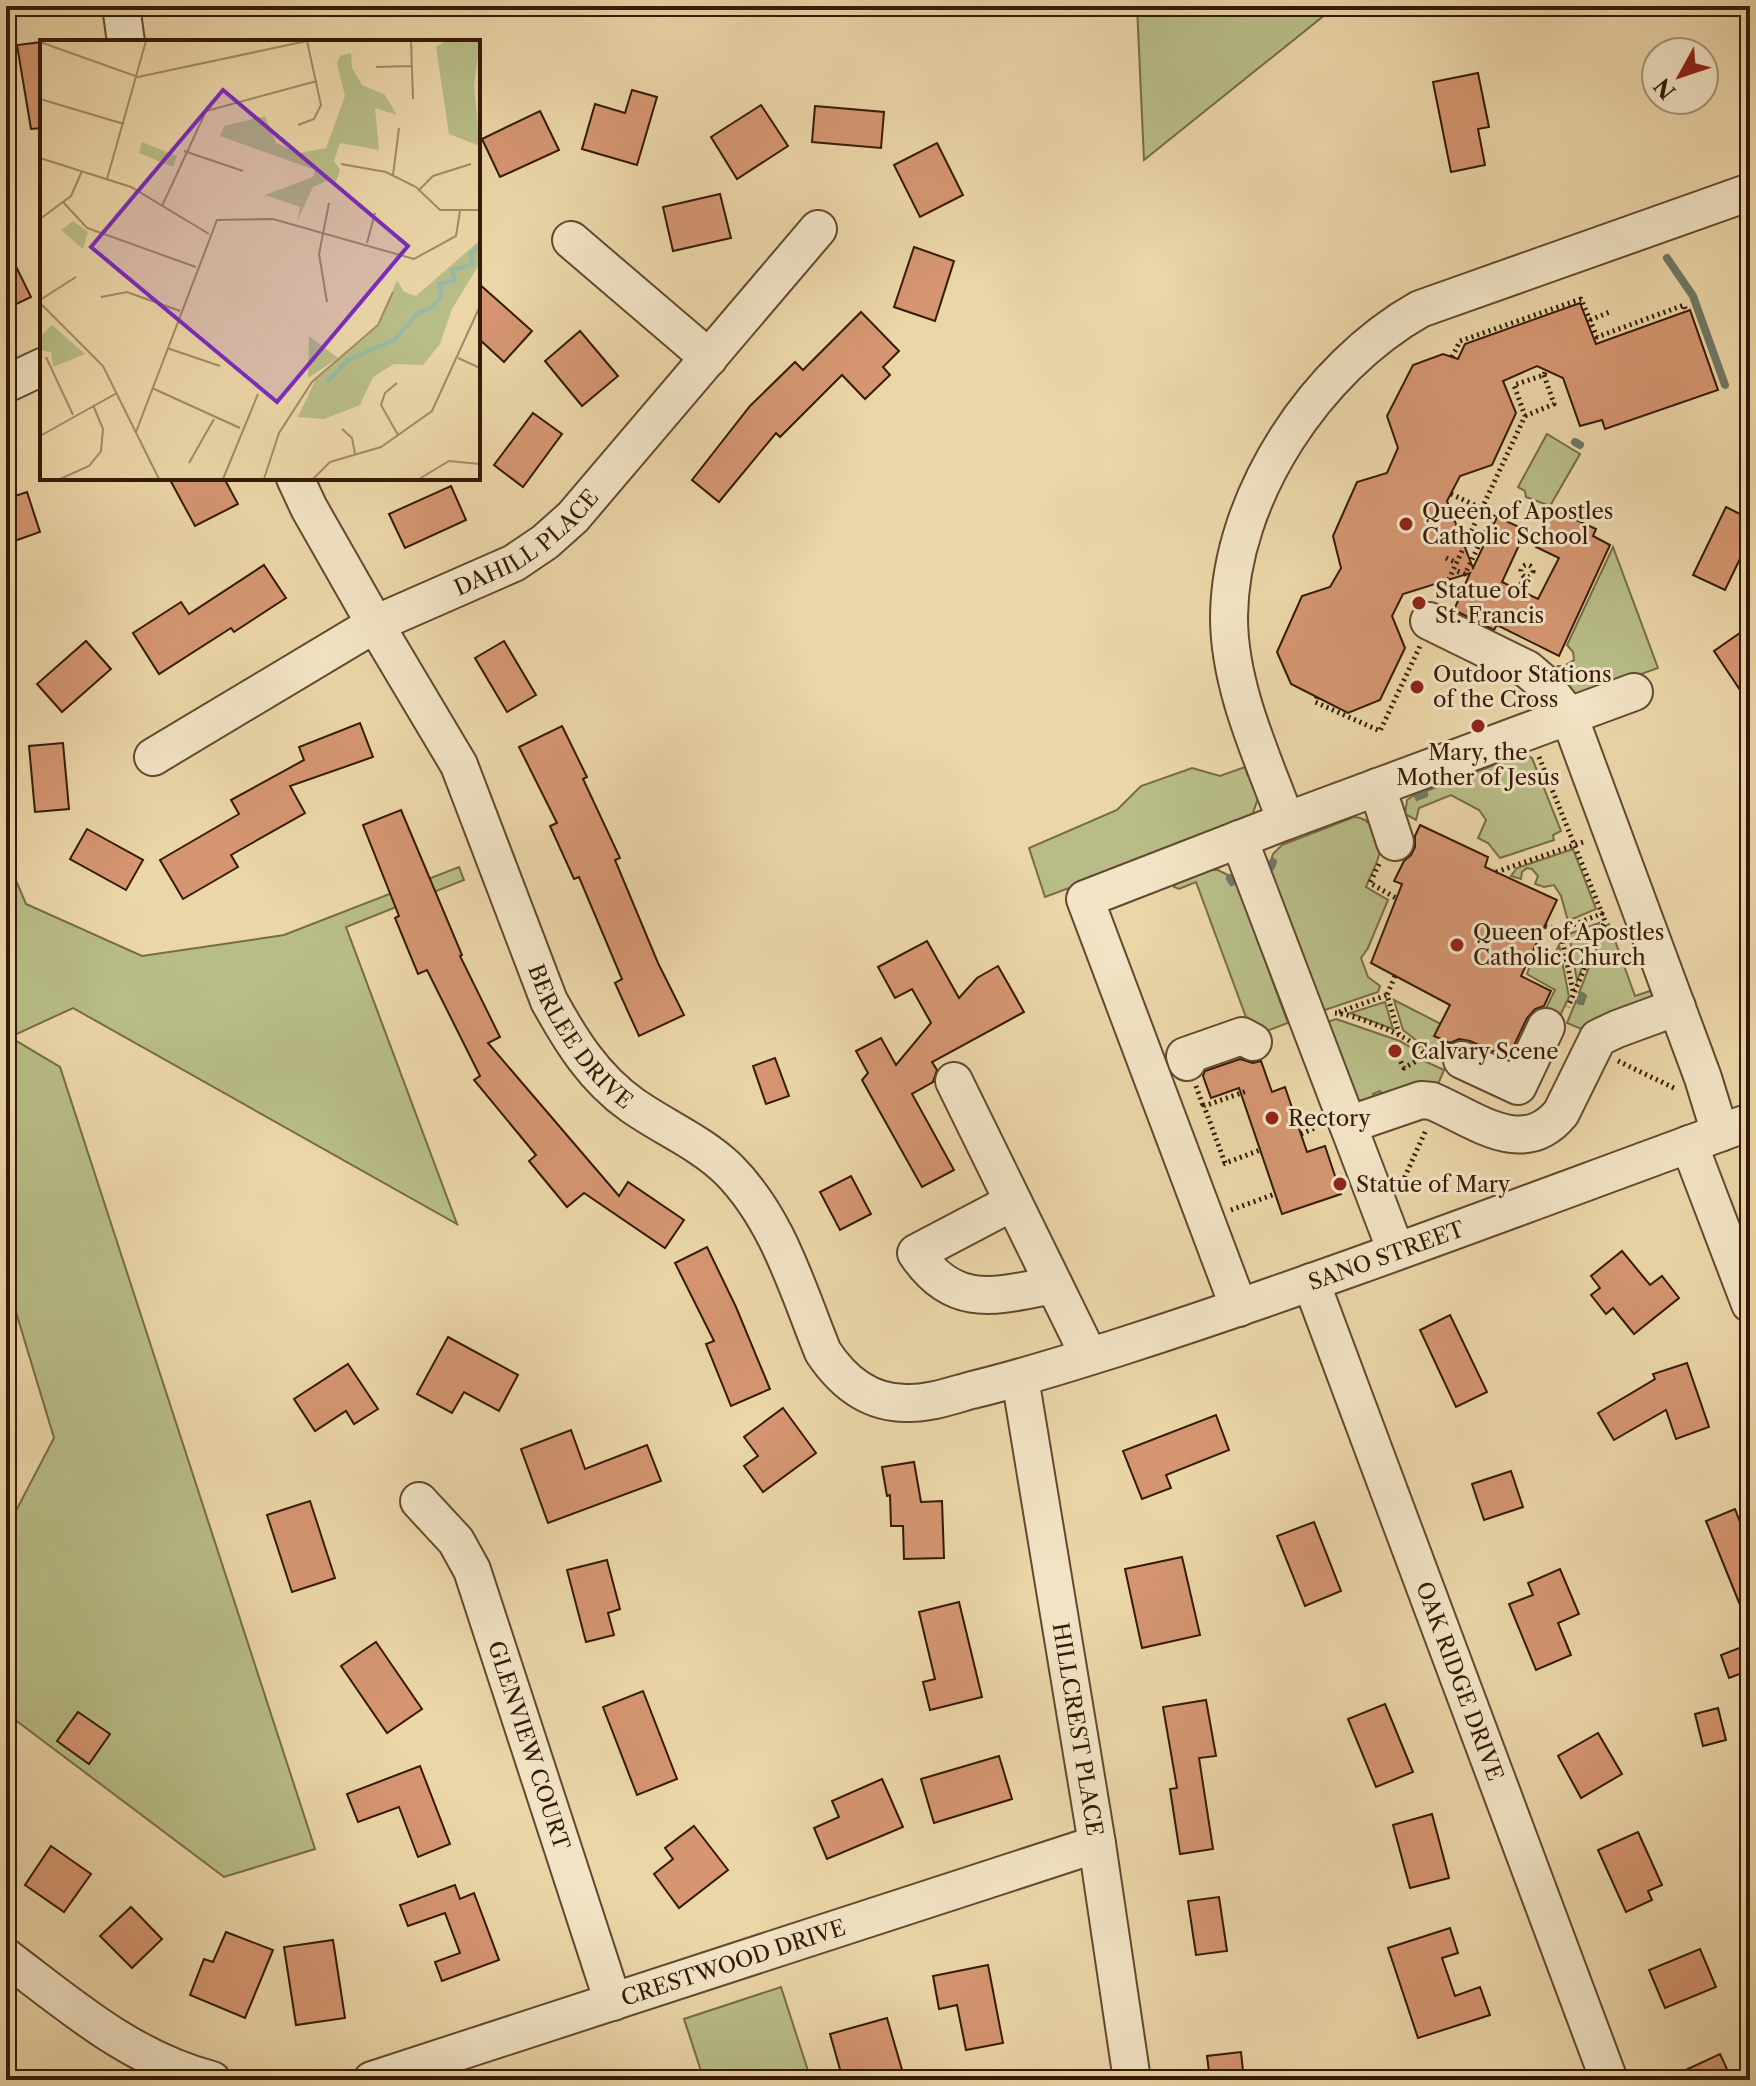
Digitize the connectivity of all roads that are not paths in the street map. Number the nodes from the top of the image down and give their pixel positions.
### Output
1 (121, 6) edge
2 (126, 40) edge
3 (1750, 192) edge
4 (818, 229) dead end
5 (571, 240) dead end
6 (709, 358) junction
7 (40, 368) edge
8 (6, 384) edge
9 (296, 480) edge
10 (1429, 621) road end
11 (375, 624) junction
12 (1634, 692) dead end
13 (1569, 716) junction
14 (153, 757) dead end
15 (1377, 787) junction
16 (1286, 821) junction
17 (1239, 839) junction
18 (1395, 842) dead end
19 (1677, 1007) junction
20 (1546, 1027) dead end
21 (1253, 1042) dead end
22 (1187, 1062) dead end
23 (1454, 1063) road end
24 (954, 1081) dead end
25 (1348, 1125) junction
26 (1720, 1133) edge
27 (1013, 1202) junction
28 (1396, 1251) junction
29 (1311, 1282) junction
30 (1054, 1285) junction
31 (1750, 1304) edge
32 (1239, 1308) junction
33 (1089, 1356) junction
34 (1020, 1378) junction
35 (419, 1501) dead end
36 (1097, 1844) junction
37 (6, 1957) edge
38 (613, 2002) junction
39 (212, 2080) edge
40 (372, 2080) edge
41 (1132, 2080) edge
42 (1609, 2080) edge

1 - 2 street
3 - 16 street
4 - 6 street, DAHILL PLACE
5 - 6 street
6 - 11 street, DAHILL PLACE
7 - 8 street
9 - 11 street, BERLEE DRIVE
10 - 13 street
11 - 14 street, DAHILL PLACE
11 - 34 street, BERLEE DRIVE
12 - 13 street
13 - 15 street
13 - 19 street
15 - 16 street
15 - 18 street
16 - 17 street
17 - 25 street
17 - 32 street
19 - 25 street
19 - 26 street
20 - 23 street
21 - 22 street
24 - 27 street
25 - 28 street
26 - 28 street, SANO STREET
26 - 31 street
27 - 30 street
27 - 30 street
28 - 29 street, SANO STREET
29 - 32 street, SANO STREET
29 - 42 street, OAK RIDGE DRIVE
30 - 33 street
32 - 33 street, SANO STREET
33 - 34 street, SANO STREET
34 - 36 street, HILLCREST PLACE
35 - 38 street, GLENVIEW COURT
36 - 38 street, CRESTWOOD DRIVE
36 - 41 street, HILLCREST PLACE
37 - 39 street
38 - 40 street, CRESTWOOD DRIVE

